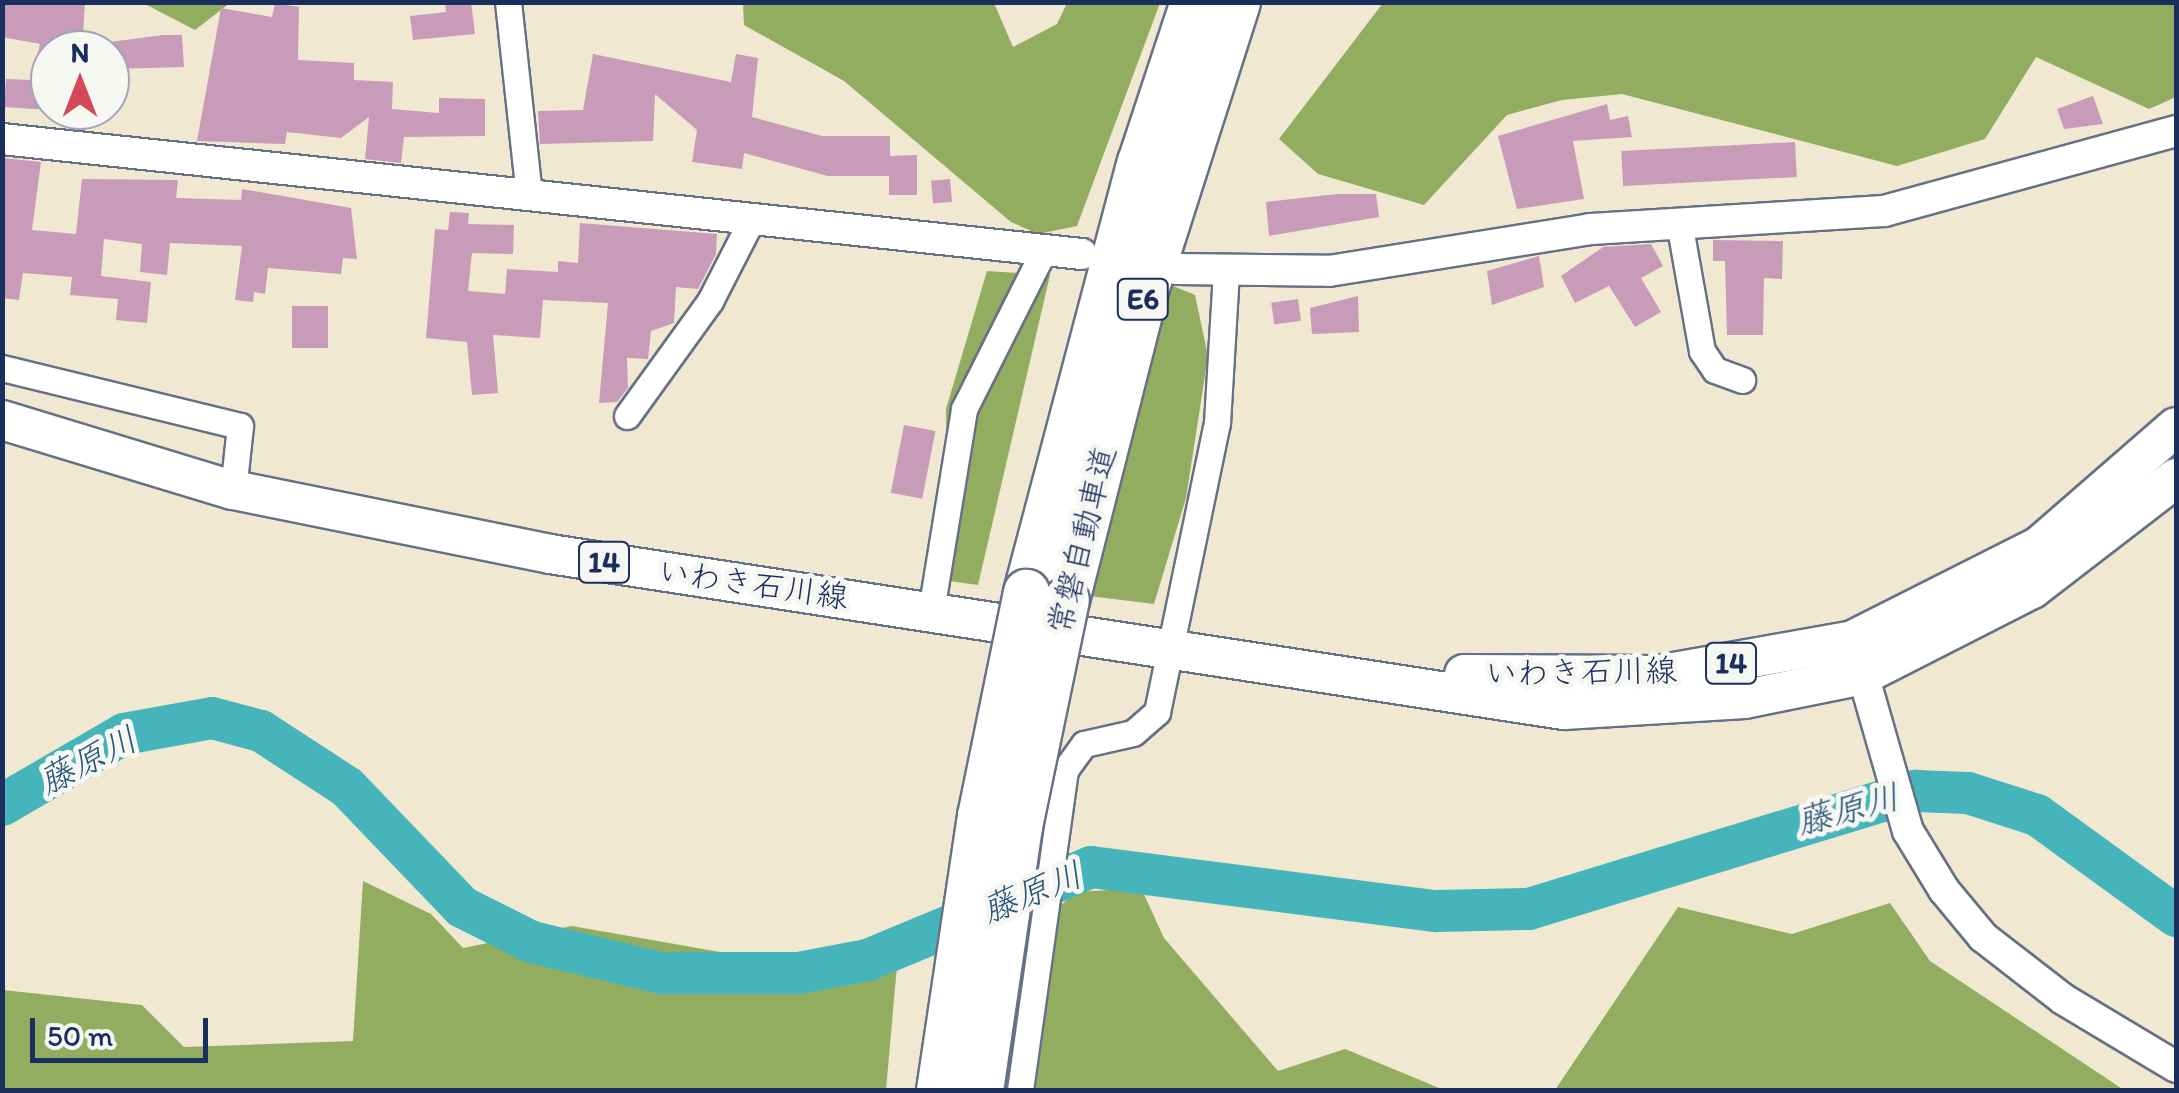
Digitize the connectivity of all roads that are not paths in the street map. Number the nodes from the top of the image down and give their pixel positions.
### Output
1 (508, 2) edge
2 (1193, 2) edge
3 (1237, 2) edge
4 (2176, 131) edge
5 (2, 140) edge
6 (529, 195) junction
7 (752, 219) junction
8 (1679, 222) junction
9 (1044, 250) junction
10 (1082, 254) dead end
11 (1176, 269) dead end
12 (1226, 272) junction
13 (2, 368) edge
14 (1742, 380) dead end
15 (627, 416) dead end
16 (2, 420) edge
17 (2176, 426) edge
18 (2176, 478) edge
19 (233, 490) junction
20 (1046, 596) junction
21 (931, 611) junction
22 (1166, 646) junction
23 (1858, 657) junction
24 (2176, 1067) edge
25 (939, 1090) edge
26 (980, 1090) edge
27 (1020, 1090) edge

1 - 6 street
2 - 20 highway, 常磐自動車道 / E6
3 - 20 highway, 常磐自動車道 / E6
4 - 8 street
5 - 6 street
6 - 7 street
7 - 9 street
7 - 15 street
8 - 12 street
8 - 14 street
9 - 10 street
9 - 21 street
11 - 12 street
12 - 22 street
13 - 19 street
16 - 19 main road, いわき石川線 / 14
17 - 23 main road, いわき石川線 / 14
18 - 23 main road, いわき石川線 / 14
19 - 21 main road, いわき石川線 / 14
20 - 25 highway, 常磐自動車道 / E6, bridge
20 - 26 highway, 常磐自動車道 / E6, bridge
21 - 22 main road, いわき石川線 / 14
22 - 23 main road, いわき石川線 / 14
22 - 27 street
23 - 24 street

